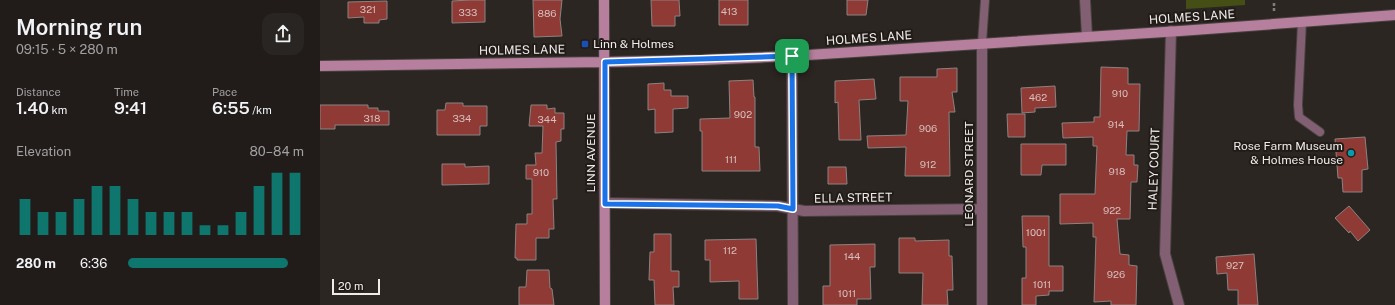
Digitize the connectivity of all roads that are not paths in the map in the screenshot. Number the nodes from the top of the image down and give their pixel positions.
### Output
1 (604, 0) edge
2 (985, 0) edge
3 (1084, 0) edge
4 (1395, 15) edge
5 (1302, 22) junction
6 (1171, 31) junction
7 (1087, 36) junction
8 (982, 43) junction
9 (792, 56) junction
10 (605, 62) junction
11 (320, 66) edge
12 (1320, 132) dead end
13 (605, 204) junction
14 (793, 209) junction
15 (982, 209) junction
16 (605, 305) edge
17 (793, 305) edge
18 (982, 305) edge
19 (1179, 305) edge

1 - 10 street, LINN AVENUE
2 - 8 lane
3 - 7 street
4 - 5 street, HOLMES LANE
5 - 6 street, HOLMES LANE
5 - 12 lane
6 - 7 street, HOLMES LANE
6 - 19 street, HALEY COURT
7 - 8 street, HOLMES LANE
8 - 9 street, HOLMES LANE
8 - 15 street, LEONARD STREET
9 - 10 street, HOLMES LANE
9 - 14 street
10 - 11 street, HOLMES LANE
10 - 13 street, LINN AVENUE
13 - 14 street, ELLA STREET
13 - 16 street, LINN AVENUE
14 - 15 street, ELLA STREET
14 - 17 street
15 - 18 street, LEONARD STREET

